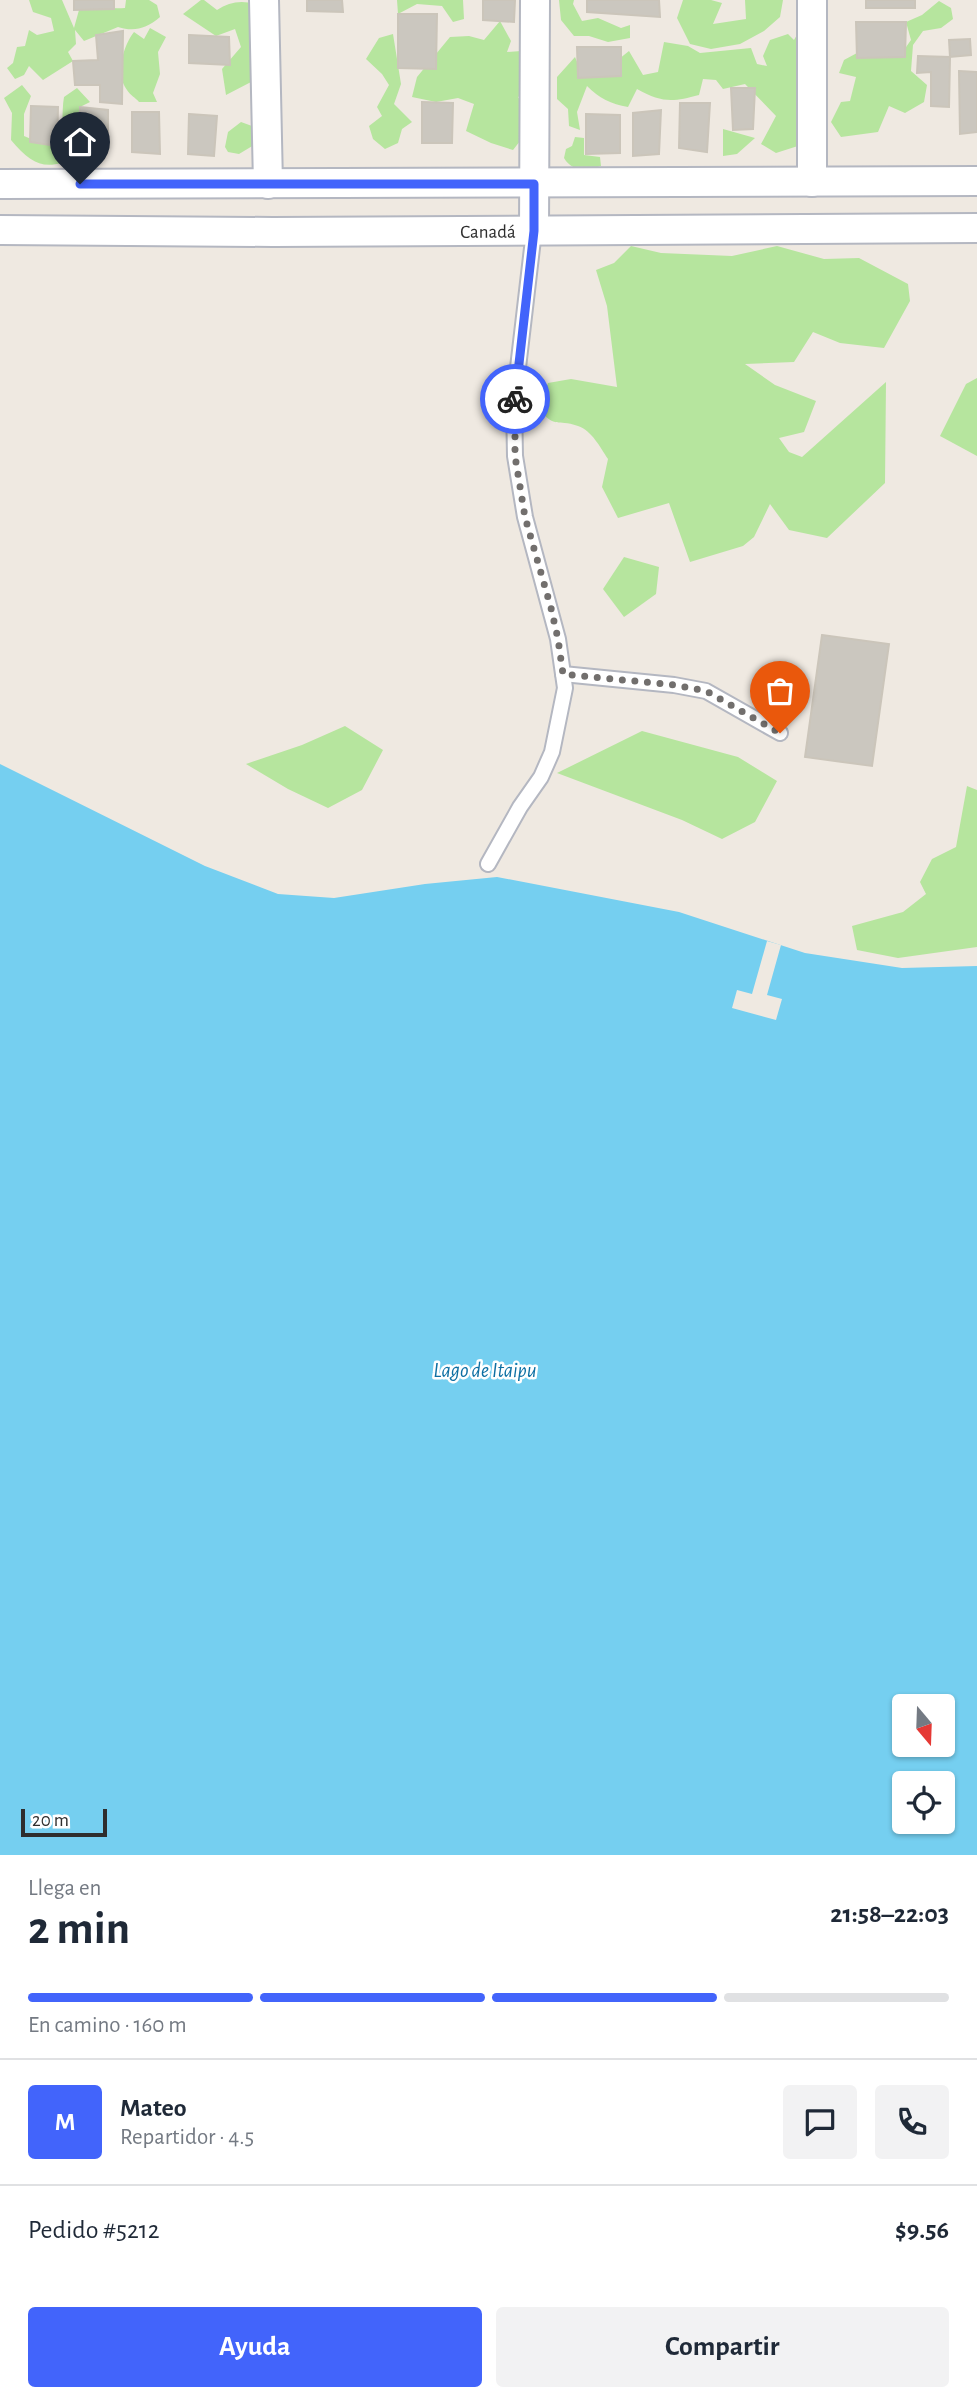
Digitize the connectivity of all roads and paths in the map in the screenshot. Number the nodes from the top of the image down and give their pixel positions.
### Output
1 (264, 0) edge
2 (535, 0) edge
3 (812, 0) edge
4 (977, 181) edge
5 (812, 182) junction
6 (0, 184) edge
7 (268, 184) junction
8 (534, 184) junction
9 (977, 228) edge
10 (0, 230) edge
11 (534, 231) junction
12 (563, 674) junction
13 (780, 733) dead end
14 (488, 864) dead end

1 - 7 street
2 - 8 street
3 - 5 street
4 - 5 street
5 - 8 street
6 - 7 street
7 - 8 street
8 - 11 street
9 - 11 street, Canadá
10 - 11 street, Canadá
11 - 12 lane
12 - 13 lane
12 - 14 lane

